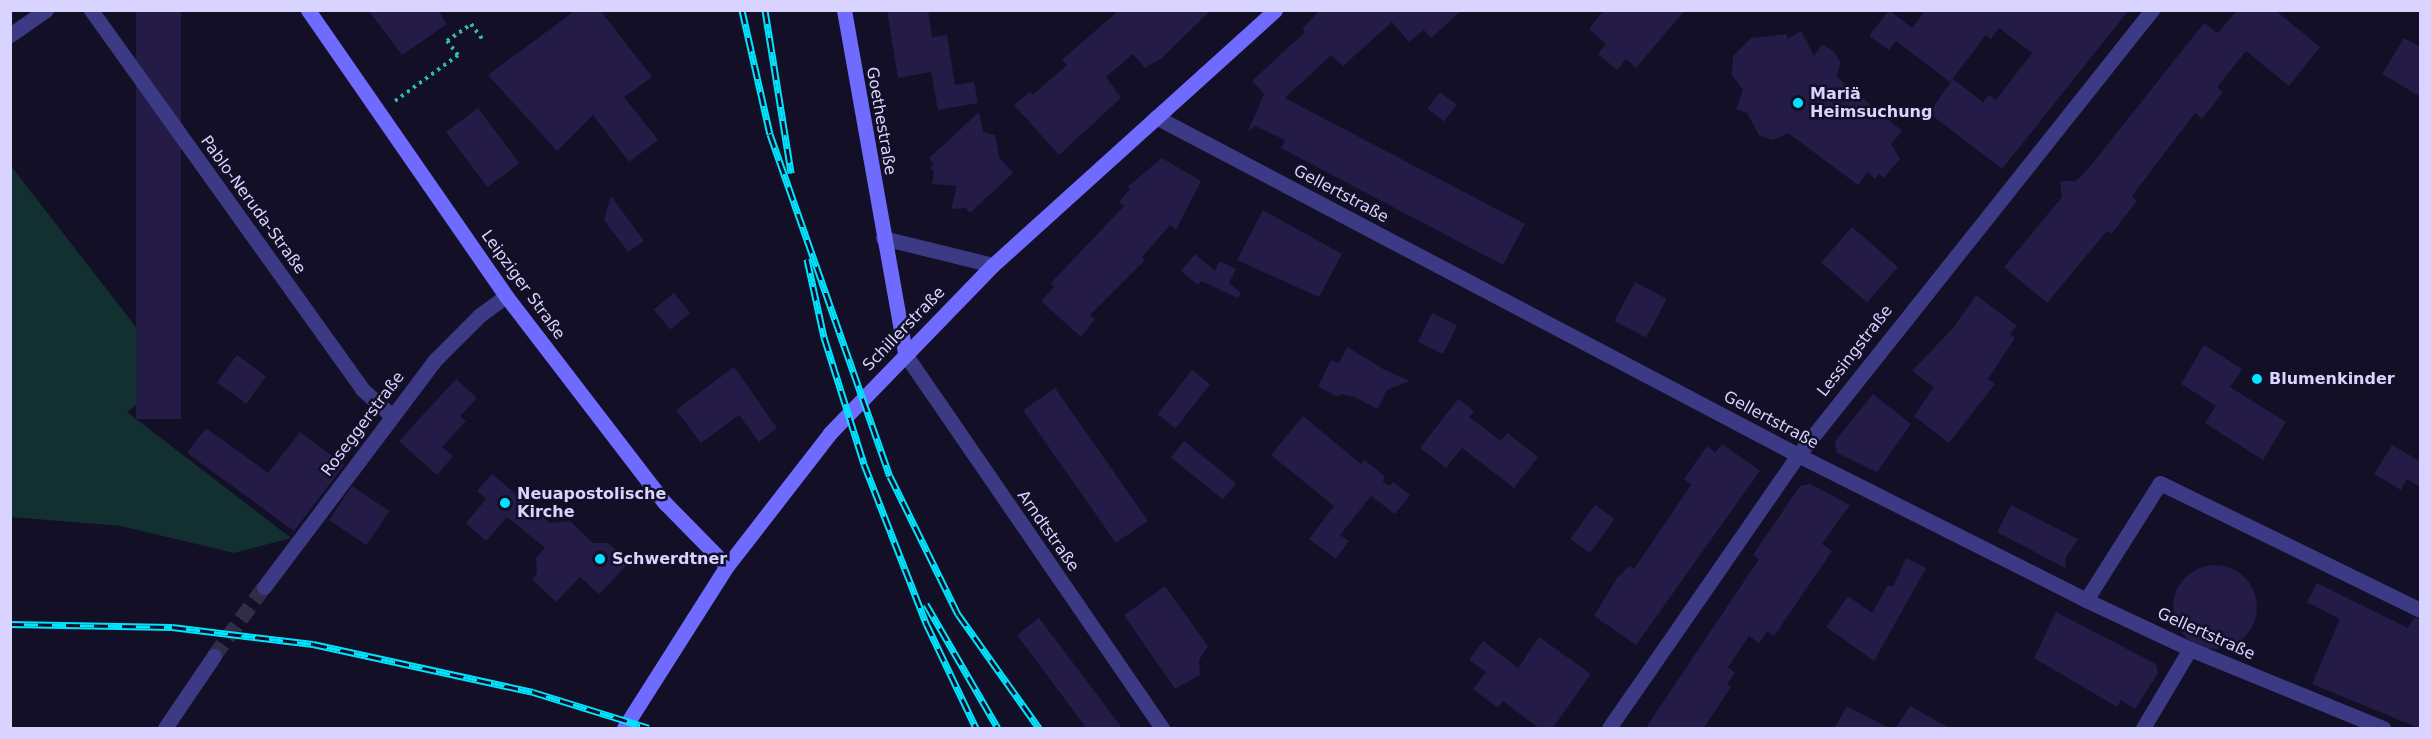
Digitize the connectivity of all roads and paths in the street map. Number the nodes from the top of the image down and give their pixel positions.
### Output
1 (46, 10) edge
2 (91, 10) edge
3 (308, 10) edge
4 (844, 10) edge
5 (1275, 10) edge
6 (2152, 10) edge
7 (10, 35) edge
8 (484, 41) dead end
9 (379, 114) junction
10 (1156, 117) junction
11 (883, 238) junction
12 (993, 265) junction
13 (506, 296) junction
14 (905, 354) junction
15 (391, 415) junction
16 (1797, 455) junction
17 (727, 566) junction
18 (264, 587) tunnel mouth
19 (2086, 600) junction
20 (2421, 610) edge
21 (2190, 649) junction
22 (214, 656) tunnel mouth
23 (165, 729) edge
24 (624, 729) edge
25 (1162, 729) edge
26 (1609, 729) edge
27 (2143, 729) edge
28 (2383, 729) edge

1 - 7 street
2 - 15 street, Pablo-Neruda-Straße
3 - 9 main road, Leipziger Straße
4 - 11 main road, Goethestraße
5 - 10 main road, Schillerstraße
6 - 16 street, Lessingstraße
8 - 9 path
9 - 13 main road, Leipziger Straße
10 - 12 main road, Schillerstraße
10 - 16 street, Gellertstraße
11 - 12 street
11 - 14 main road, Goethestraße
12 - 14 main road, Schillerstraße
13 - 15 street, Roseggerstraße
13 - 17 main road, Leipziger Straße
14 - 17 main road, Schillerstraße
14 - 25 street, Arndtstraße
15 - 18 street, Roseggerstraße
16 - 19 street, Gellertstraße
16 - 26 street, Lessingstraße
17 - 24 main road, Schillerstraße
19 - 20 street
19 - 21 street, Gellertstraße
21 - 27 street
21 - 28 street, Gellertstraße
22 - 23 street

